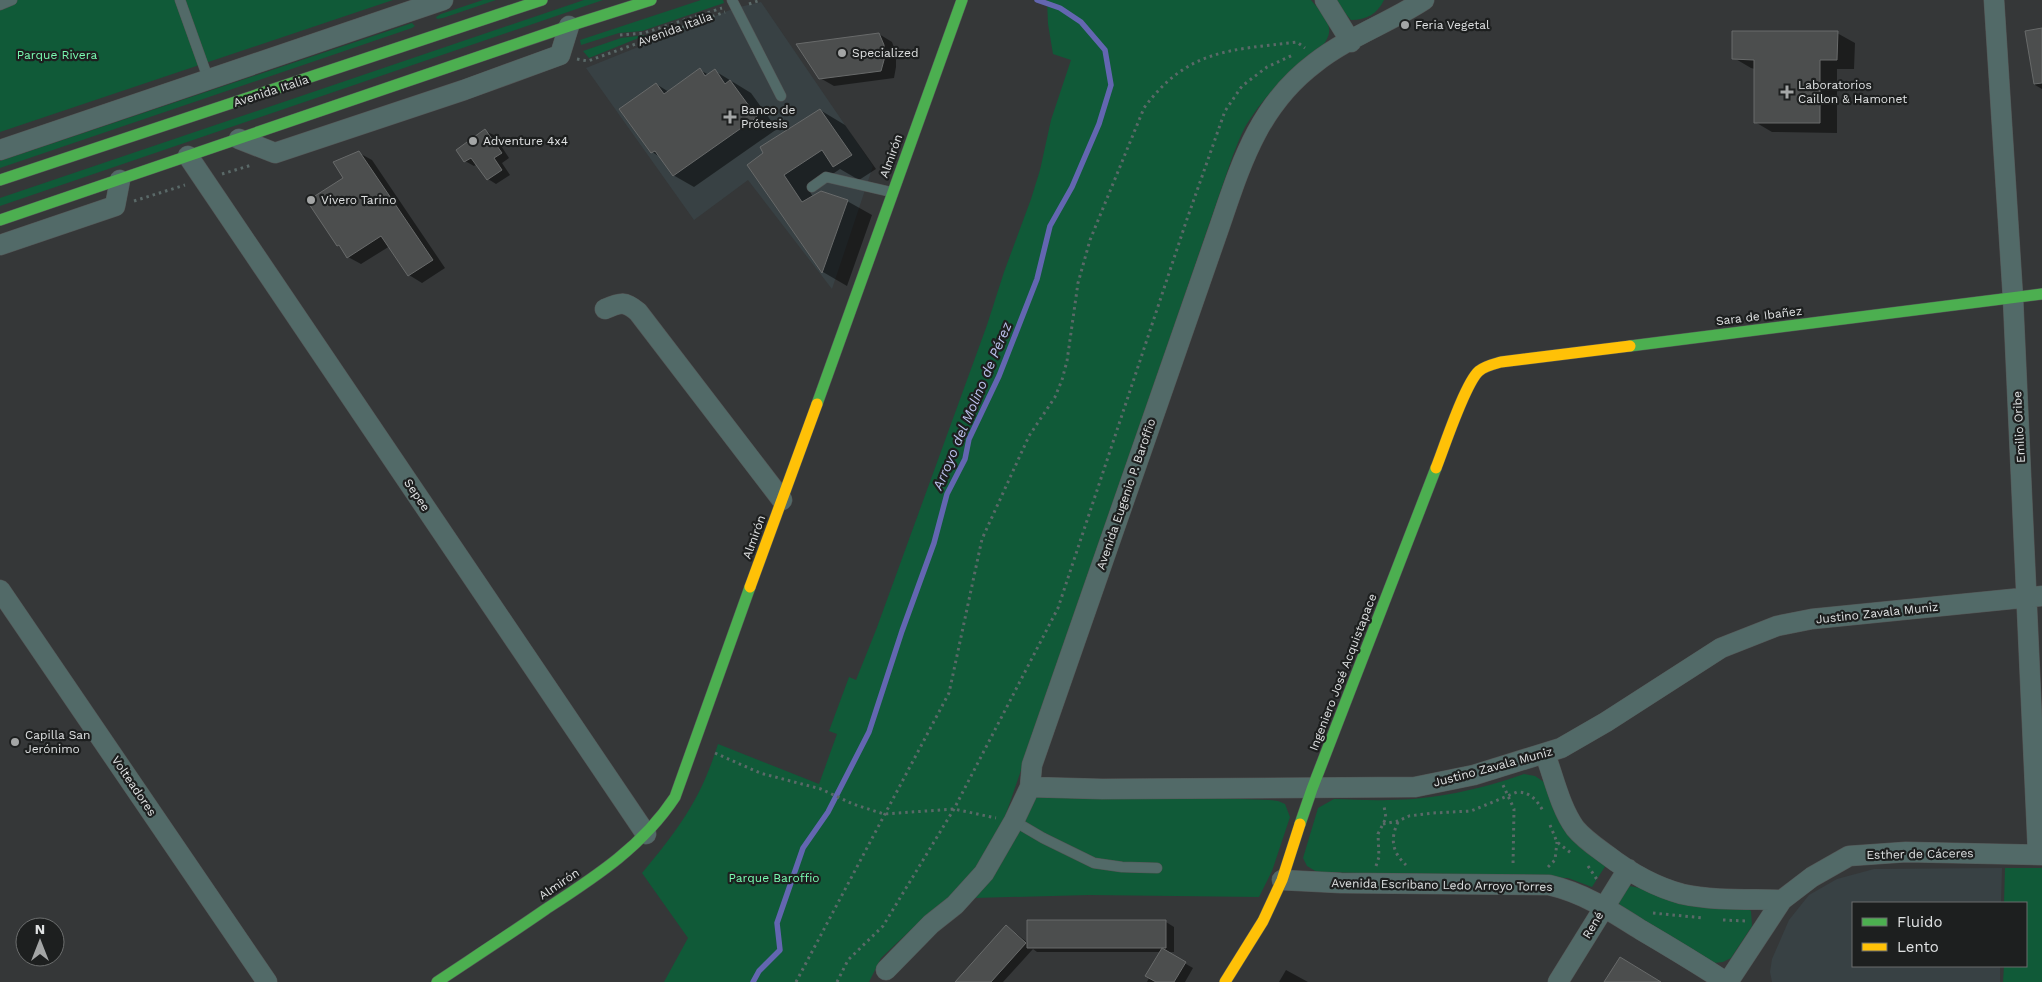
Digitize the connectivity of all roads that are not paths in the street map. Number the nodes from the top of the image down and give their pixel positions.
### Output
1 (12, 0) edge
2 (180, 0) edge
3 (443, 0) edge
4 (542, 0) edge
5 (650, 0) edge
6 (962, 0) edge
7 (1325, 0) edge
8 (1391, 0) edge
9 (1424, 0) edge
10 (1994, 0) edge
11 (420, 4) edge
12 (733, 4) edge
13 (0, 5) edge
14 (569, 26) junction
15 (1373, 27) junction
16 (433, 37) junction
17 (1351, 42) junction
18 (209, 80) junction
19 (781, 96) dead end
20 (239, 139) junction
21 (0, 150) edge
22 (188, 156) junction
23 (0, 180) edge
24 (120, 180) junction
25 (812, 187) dead end
26 (892, 192) junction
27 (0, 220) edge
28 (0, 245) edge
29 (2042, 294) edge
30 (2013, 298) junction
31 (605, 308) dead end
32 (1481, 369) joint
33 (782, 500) junction
34 (0, 590) edge
35 (2034, 597) edge
36 (1545, 754) junction
37 (1030, 787) junction
38 (1312, 789) junction
39 (1014, 822) junction
40 (646, 834) junction
41 (2040, 854) edge
42 (1157, 868) dead end
43 (1628, 869) junction
44 (1282, 880) junction
45 (1609, 898) junction
46 (1782, 900) junction
47 (886, 970) dead end
48 (267, 982) edge
49 (437, 982) edge
50 (1225, 982) edge
51 (1558, 982) edge
52 (1727, 982) edge

1 - 13 lane
2 - 18 lane
3 - 11 street
4 - 16 street, Avenida Italia
5 - 14 street
6 - 26 street, Almirón
7 - 17 street
8 - 15 street, Avenida Eugenio P. Baroffio
9 - 15 street, Avenida Eugenio P. Baroffio
10 - 30 street, Emilio Oribe
11 - 16 street
11 - 18 street
12 - 19 lane
14 - 20 street
14 - 20 street
15 - 17 street, Avenida Eugenio P. Baroffio
16 - 23 street, Avenida Italia
17 - 37 street, Avenida Eugenio P. Baroffio
18 - 21 street
20 - 22 street
22 - 24 street
22 - 40 street, Sepee
24 - 27 street
24 - 28 street
25 - 26 lane
26 - 33 street, Almirón
29 - 30 street, Sara de Ibañez
30 - 32 street, Sara de Ibañez
30 - 35 street, Emilio Oribe
31 - 33 street
32 - 38 street, Ingeniero José Acquistapace
33 - 40 street, Almirón
34 - 48 street, Volteadores
35 - 36 street, Justino Zavala Muniz
35 - 41 street, Emilio Oribe
36 - 38 street, Justino Zavala Muniz
36 - 43 street
37 - 38 street, Justino Zavala Muniz
37 - 39 street, Avenida Eugenio P. Baroffio
38 - 44 street, Ingeniero José Acquistapace
39 - 42 lane
39 - 47 street, Avenida Eugenio P. Baroffio
40 - 49 street, Almirón
41 - 46 street, Esther de Cáceres
43 - 45 street, René
43 - 46 street
44 - 45 street, Avenida Escribano Ledo Arroyo Torres
44 - 50 street, Ingeniero José Acquistapace
45 - 51 street, René
45 - 52 street, Avenida Escribano Ledo Arroyo Torres
46 - 52 street, Esther de Cáceres

